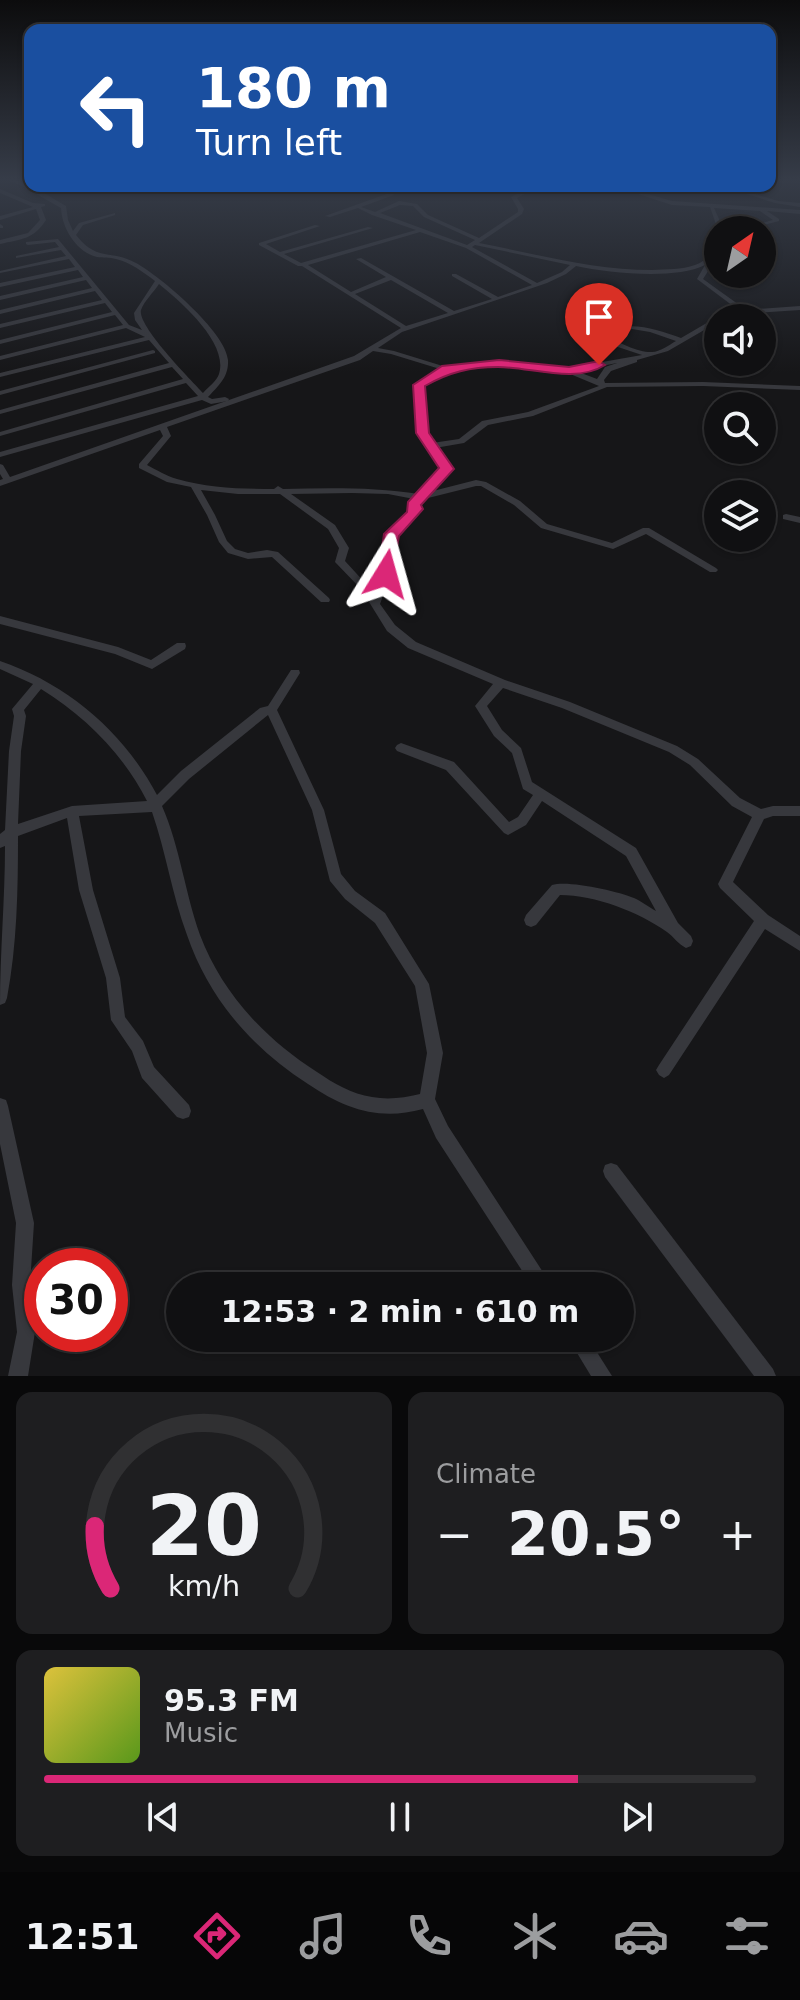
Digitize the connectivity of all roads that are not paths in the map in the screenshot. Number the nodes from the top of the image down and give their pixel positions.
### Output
1 (59, 244) edge
2 (82, 244) edge
3 (264, 244) edge
4 (313, 244) edge
5 (374, 244) edge
6 (474, 244) edge
7 (478, 244) edge
8 (62, 248) junction
9 (278, 254) junction
10 (18, 257) dead end
11 (70, 257) junction
12 (359, 259) dead end
13 (704, 263) edge
14 (575, 264) junction
15 (304, 265) junction
16 (79, 268) junction
17 (2, 272) edge
18 (454, 275) dead end
19 (392, 277) junction
20 (87, 278) junction
21 (158, 281) junction
22 (0, 285) edge
23 (536, 285) junction
24 (714, 288) edge
25 (97, 289) junction
26 (351, 294) junction
27 (0, 298) edge
28 (495, 298) junction
29 (106, 301) junction
30 (736, 304) edge
31 (800, 308) edge
32 (776, 310) edge
33 (0, 312) edge
34 (116, 313) junction
35 (453, 313) junction
36 (0, 326) edge
37 (127, 326) junction
38 (704, 326) edge
39 (406, 329) junction
40 (150, 337) junction
41 (680, 340) junction
42 (0, 342) edge
43 (370, 349) junction
44 (153, 352) dead end
45 (651, 355) junction
46 (0, 358) edge
47 (634, 360) junction
48 (175, 364) junction
49 (446, 369) junction
50 (569, 370) junction
51 (0, 375) edge
52 (189, 380) junction
53 (602, 385) junction
54 (800, 388) edge
55 (0, 393) edge
56 (203, 397) junction
57 (0, 412) edge
58 (163, 428) junction
59 (0, 434) edge
60 (430, 446) junction
61 (0, 455) edge
62 (0, 467) edge
63 (4, 482) edge
64 (194, 486) junction
65 (278, 489) junction
66 (421, 497) junction
67 (786, 517) dead end
68 (800, 520) edge
69 (713, 570) dead end
70 (325, 600) dead end
71 (375, 605) junction
72 (0, 620) edge
73 (181, 646) dead end
74 (0, 665) edge
75 (295, 673) dead end
76 (41, 682) junction
77 (501, 683) junction
78 (271, 710) junction
79 (0, 744) edge
80 (401, 748) dead end
81 (12, 753) junction
82 (540, 795) junction
83 (154, 806) junction
84 (72, 811) junction
85 (800, 811) edge
86 (760, 815) junction
87 (14, 831) junction
88 (0, 842) edge
89 (531, 920) dead end
90 (763, 920) junction
91 (673, 928) junction
92 (686, 941) dead end
93 (800, 944) edge
94 (0, 998) edge
95 (664, 1070) dead end
96 (427, 1100) junction
97 (0, 1106) edge
98 (183, 1111) dead end
99 (611, 1171) dead end
100 (534, 1272) edge
101 (586, 1352) edge
102 (18, 1376) edge
103 (602, 1376) edge
104 (766, 1376) edge

1 - 8 street
2 - 21 street
3 - 9 street
4 - 9 street
5 - 15 street
6 - 23 street
7 - 14 street
8 - 10 street
8 - 11 street
9 - 15 street
11 - 16 street
11 - 17 street
12 - 19 street
13 - 14 street
14 - 23 street
15 - 26 street
16 - 20 street
16 - 22 street
18 - 28 street
19 - 26 street
19 - 35 street
20 - 25 street
20 - 27 street
21 - 40 street
21 - 56 street
23 - 28 street
24 - 30 street
25 - 29 street
25 - 33 street
26 - 39 street
28 - 35 street
29 - 34 street
29 - 36 street
31 - 32 street
34 - 37 street
34 - 42 street
35 - 39 street
37 - 40 street
37 - 46 street
38 - 41 street
39 - 43 street
40 - 48 street
40 - 51 street
41 - 45 street
41 - 45 street
43 - 49 street
43 - 56 street
43 - 58 street
44 - 55 street
45 - 47 street
47 - 50 street
47 - 53 street
48 - 52 street
48 - 57 street
49 - 50 street
49 - 60 street
50 - 53 street
52 - 56 street
52 - 59 street
53 - 54 street
53 - 60 street
56 - 61 street
58 - 63 street
58 - 64 street
60 - 66 street
62 - 63 street
64 - 65 street
64 - 70 street
65 - 66 street
65 - 71 street
66 - 69 street
66 - 71 street
67 - 68 street
71 - 77 street
72 - 73 street
74 - 76 street
75 - 78 street
76 - 81 street
76 - 83 street
77 - 82 street
77 - 86 street
78 - 83 street
78 - 96 street
79 - 81 street
80 - 82 street
81 - 87 street
82 - 91 street
83 - 84 street
83 - 96 street
84 - 87 street
84 - 98 street
85 - 86 street
86 - 90 street
87 - 88 street
87 - 94 street
89 - 91 street
90 - 93 street
90 - 95 street
91 - 92 street
96 - 100 street
97 - 102 street
99 - 104 street
101 - 103 street

